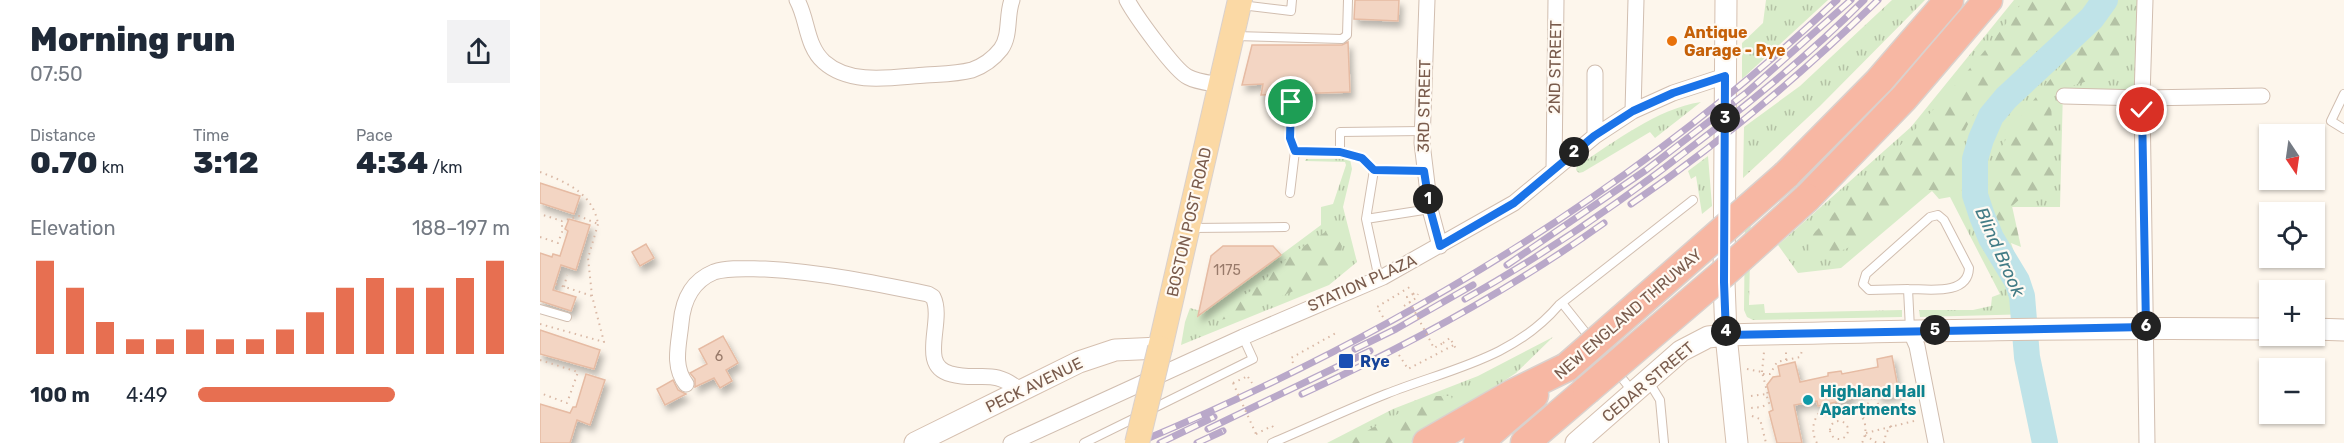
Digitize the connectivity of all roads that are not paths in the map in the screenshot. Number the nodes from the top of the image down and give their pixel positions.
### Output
1 (1127, 0) edge
2 (1292, 0) edge
3 (1348, 0) edge
4 (1427, 0) edge
5 (1556, 0) edge
6 (1636, 0) edge
7 (1726, 0) edge
8 (1949, 0) edge
9 (1988, 0) edge
10 (2145, 0) edge
11 (1011, 1) edge
12 (800, 2) edge
13 (1240, 2) edge
14 (1265, 4) edge
15 (1232, 36) junction
16 (1595, 73) dead end
17 (1725, 76) junction
18 (1220, 85) junction
19 (2344, 94) edge
20 (2064, 96) dead end
21 (2262, 96) dead end
22 (2142, 98) junction
23 (1291, 102) dead end
24 (1633, 111) junction
25 (2344, 129) edge
26 (1422, 131) junction
27 (1594, 136) junction
28 (1295, 151) junction
29 (1340, 152) junction
30 (1374, 170) junction
31 (1554, 170) junction
32 (1424, 171) junction
33 (1290, 193) dead end
34 (1693, 200) dead end
35 (1430, 209) junction
36 (1366, 219) junction
37 (1285, 227) dead end
38 (1188, 228) junction
39 (1440, 246) junction
40 (1379, 279) junction
41 (1908, 289) junction
42 (1562, 303) junction
43 (540, 309) edge
44 (567, 317) dead end
45 (2146, 327) junction
46 (2259, 329) edge
47 (2325, 329) edge
48 (1911, 330) junction
49 (2344, 330) edge
50 (1726, 335) junction
51 (1243, 337) junction
52 (1160, 348) junction
53 (1567, 367) junction
54 (686, 384) dead end
55 (1641, 386) junction
56 (1021, 391) junction
57 (915, 443) edge
58 (1011, 443) edge
59 (1084, 443) edge
60 (1137, 443) edge
61 (1272, 443) edge
62 (1427, 443) edge
63 (1478, 443) edge
64 (1525, 443) edge
65 (1576, 443) edge
66 (1664, 443) edge
67 (1734, 443) edge
68 (1936, 443) edge
69 (2147, 443) edge

1 - 18 street
2 - 14 lane
3 - 15 lane
4 - 26 street, 3RD STREET
5 - 31 street, 2ND STREET
6 - 24 street
7 - 17 street
8 - 53 highway, NEW ENGLAND THRUWAY, bridge
9 - 64 highway, NEW ENGLAND THRUWAY, bridge
10 - 22 street
11 - 12 street
13 - 14 lane
13 - 15 main road, BOSTON POST ROAD
15 - 18 main road, BOSTON POST ROAD
16 - 27 street
17 - 24 street, STATION PLAZA
17 - 50 street
18 - 38 main road, BOSTON POST ROAD
19 - 25 lane
20 - 22 street
21 - 22 street
22 - 45 street
23 - 28 lane
24 - 27 street, STATION PLAZA
26 - 29 lane
26 - 32 street, 3RD STREET
27 - 31 street, STATION PLAZA
28 - 29 lane
28 - 33 lane
29 - 30 lane
30 - 32 lane
30 - 36 lane
31 - 39 street, STATION PLAZA
32 - 35 street, 3RD STREET
34 - 42 lane
35 - 36 lane
35 - 39 street, 3RD STREET
36 - 40 lane
37 - 38 lane
38 - 52 main road, BOSTON POST ROAD
39 - 40 street, STATION PLAZA
40 - 51 street, STATION PLAZA
41 - 41 lane
41 - 48 lane
42 - 55 lane
42 - 61 lane
43 - 44 lane
45 - 46 street, CEDAR STREET
45 - 48 street, CEDAR STREET
45 - 69 street
47 - 49 street
48 - 50 street, CEDAR STREET
48 - 68 street
50 - 55 street, CEDAR STREET
50 - 67 street
51 - 58 street, STATION PLAZA
51 - 59 lane
52 - 56 street, PECK AVENUE
52 - 60 main road, BOSTON POST ROAD, bridge
53 - 62 highway
53 - 63 highway, NEW ENGLAND THRUWAY
54 - 56 street
55 - 65 street, CEDAR STREET
55 - 66 lane
56 - 57 street, PECK AVENUE

